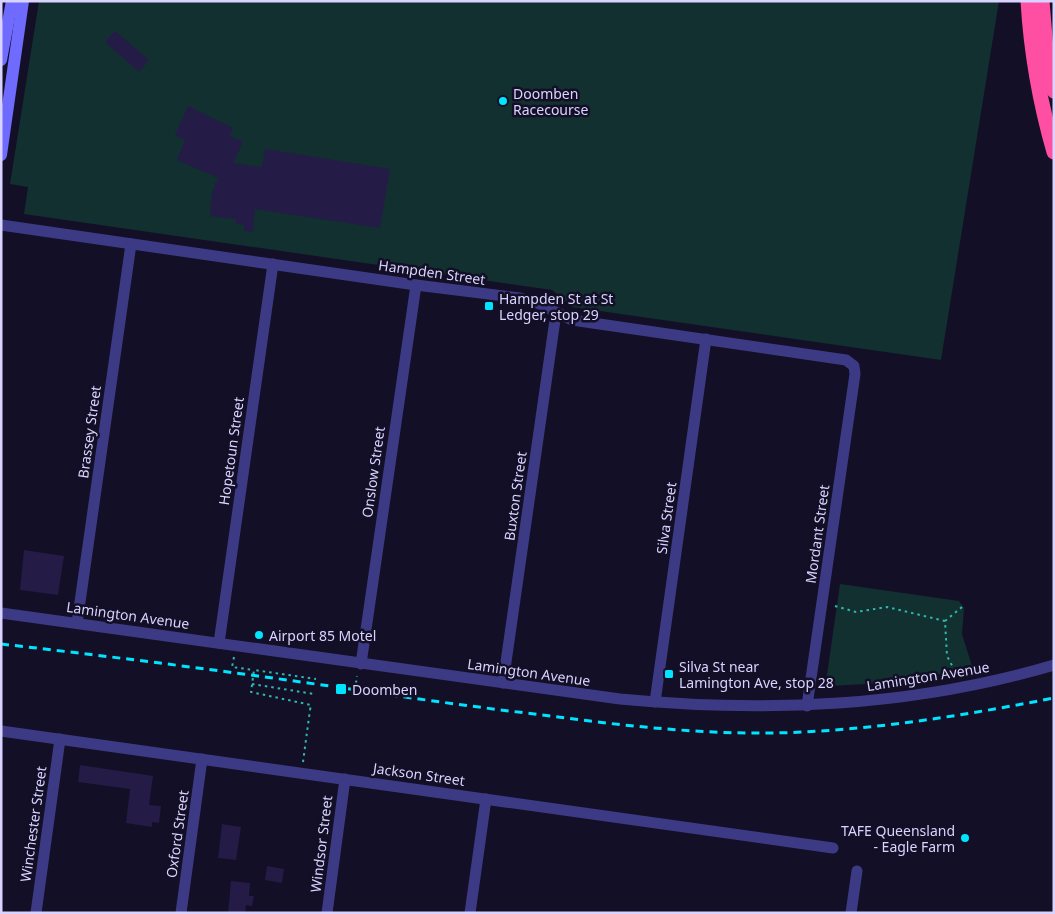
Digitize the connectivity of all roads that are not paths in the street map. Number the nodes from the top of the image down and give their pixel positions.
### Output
1 (12, 1) edge
2 (23, 1) edge
3 (1028, 1) edge
4 (1042, 1) edge
5 (1, 60) edge
6 (1054, 91) edge
7 (1054, 152) edge
8 (1, 155) edge
9 (1, 225) edge
10 (131, 244) junction
11 (273, 264) junction
12 (416, 285) junction
13 (556, 313) junction
14 (706, 339) junction
15 (854, 366) joint
16 (1, 613) edge
17 (77, 623) junction
18 (220, 643) junction
19 (361, 664) junction
20 (1054, 665) edge
21 (503, 683) junction
22 (655, 702) junction
23 (807, 706) junction
24 (1, 731) edge
25 (60, 739) junction
26 (202, 759) junction
27 (345, 779) junction
28 (486, 799) junction
29 (832, 848) dead end
30 (857, 871) dead end
31 (36, 913) edge
32 (181, 913) edge
33 (327, 913) edge
34 (470, 913) edge
35 (851, 913) edge

1 - 5 main road
2 - 8 main road
3 - 7 highway
4 - 6 highway
9 - 10 street, Hampden Street
10 - 11 street, Hampden Street
10 - 17 street, Brassey Street
11 - 12 street, Hampden Street
11 - 18 street, Hopetoun Street
12 - 13 street, Hampden Street
12 - 19 street, Onslow Street
13 - 14 street, Hampden Street
13 - 21 street, Buxton Street
14 - 15 street, Hampden Street
14 - 22 street, Silva Street
15 - 23 street, Mordant Street
16 - 17 street, Lamington Avenue
17 - 18 street, Lamington Avenue
18 - 19 street, Lamington Avenue
19 - 21 street, Lamington Avenue
20 - 23 street, Lamington Avenue
21 - 22 street, Lamington Avenue
22 - 23 street, Lamington Avenue
24 - 25 street, Jackson Street
25 - 26 street, Jackson Street
25 - 31 street, Winchester Street
26 - 27 street, Jackson Street
26 - 32 street, Oxford Street
27 - 28 street, Jackson Street
27 - 33 street, Windsor Street
28 - 29 street, Jackson Street
28 - 34 street
30 - 35 street

